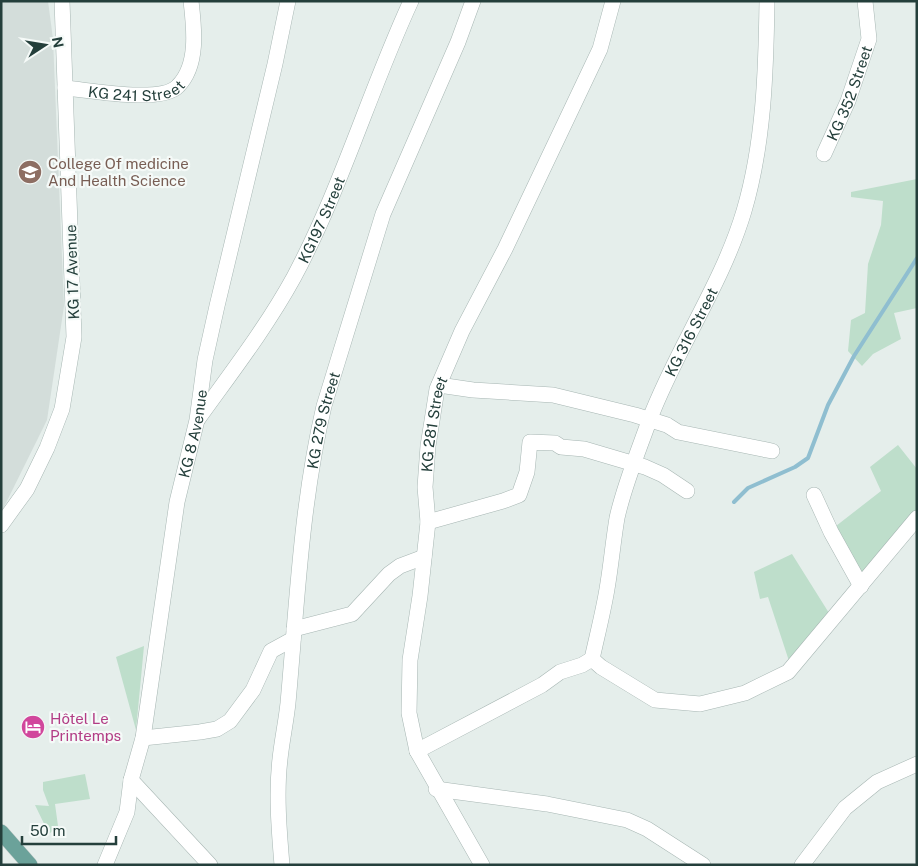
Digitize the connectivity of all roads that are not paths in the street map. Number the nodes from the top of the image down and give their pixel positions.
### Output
1 (62, 1) edge
2 (191, 1) edge
3 (288, 1) edge
4 (411, 1) edge
5 (473, 1) edge
6 (613, 1) edge
7 (767, 1) edge
8 (865, 1) edge
9 (65, 88) junction
10 (824, 154) dead end
11 (439, 385) junction
12 (197, 420) junction
13 (650, 420) junction
14 (772, 451) dead end
15 (634, 464) junction
16 (686, 491) dead end
17 (814, 495) dead end
18 (917, 518) edge
19 (428, 522) junction
20 (1, 526) edge
21 (424, 557) junction
22 (861, 586) junction
23 (293, 634) junction
24 (592, 660) junction
25 (143, 738) junction
26 (417, 751) junction
27 (917, 764) edge
28 (131, 780) junction
29 (436, 789) junction
30 (1, 832) edge
31 (30, 865) edge
32 (105, 865) edge
33 (210, 865) edge
34 (282, 865) edge
35 (482, 865) edge
36 (702, 865) edge
37 (802, 865) edge

1 - 9 street, KG 17 Avenue
2 - 9 street, KG 241 Street
3 - 12 street, KG 8 Avenue
4 - 12 street, KG197 Street
5 - 23 street, KG 279 Street
6 - 11 street, KG 281 Street
7 - 13 street, KG 316 Street
8 - 10 street, KG 352 Street
9 - 20 street, KG 17 Avenue
11 - 13 street
11 - 19 street, KG 281 Street
12 - 25 street, KG 8 Avenue
13 - 14 street
13 - 15 street, KG 316 Street
15 - 16 street
15 - 19 street
15 - 24 street, KG 316 Street
17 - 22 street
18 - 22 street
19 - 21 street, KG 281 Street
21 - 23 street
21 - 26 street, KG 281 Street
22 - 24 street
23 - 25 street
23 - 34 street, KG 279 Street
24 - 26 street
25 - 28 street, KG 8 Avenue
26 - 29 street, KG 281 Street
27 - 37 street
28 - 32 street, KG 8 Avenue
28 - 33 street
29 - 35 street, KG 281 Street
29 - 36 street
30 - 31 main road

